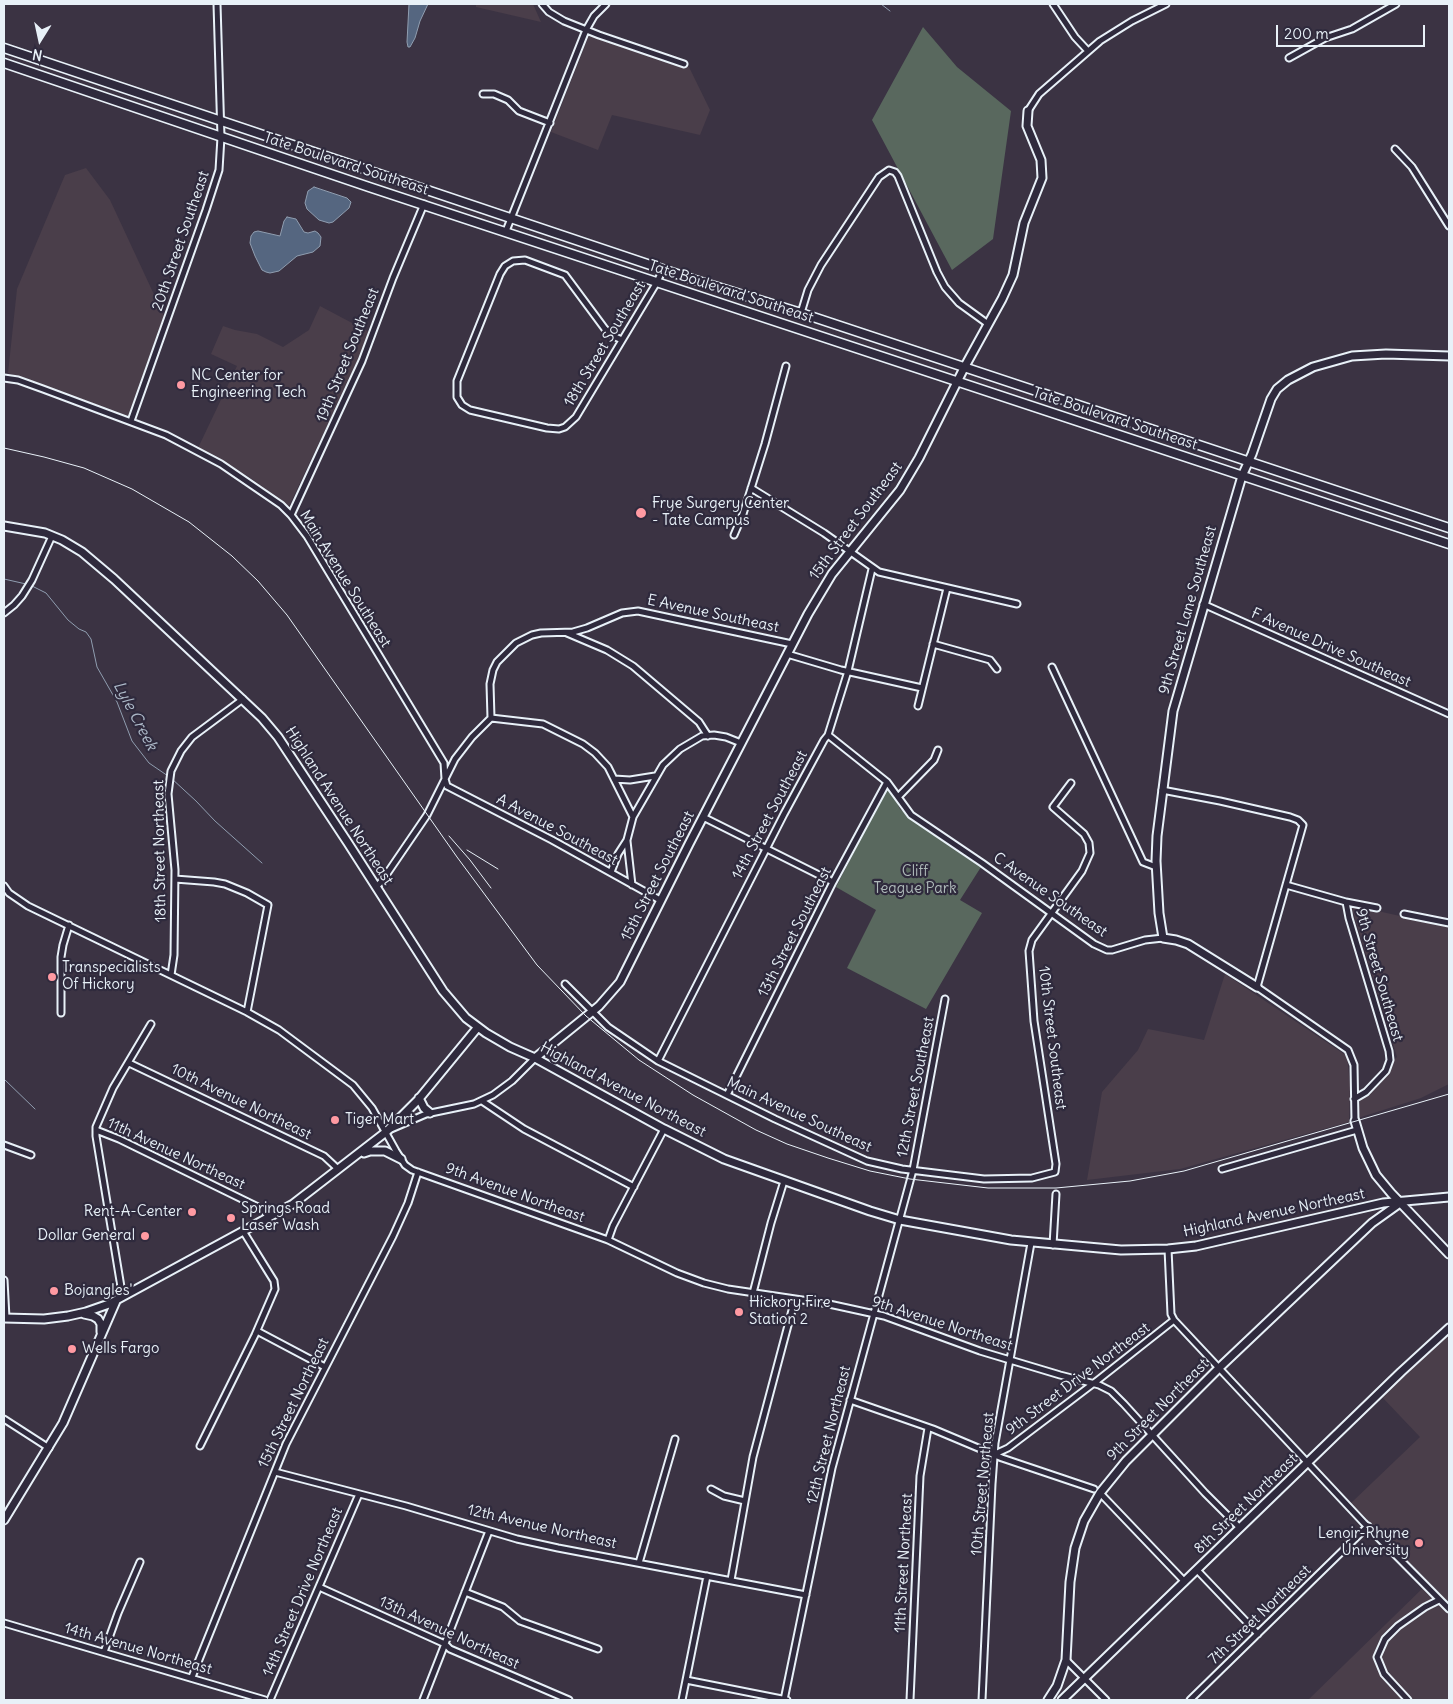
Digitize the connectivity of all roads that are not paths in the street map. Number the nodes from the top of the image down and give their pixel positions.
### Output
1 (217, 4) edge
2 (542, 4) edge
3 (606, 4) edge
4 (1053, 4) edge
5 (1147, 4) edge
6 (1166, 4) edge
7 (1396, 4) edge
8 (1151, 11) junction
9 (586, 30) junction
10 (4, 48) edge
11 (1088, 50) junction
12 (1289, 58) dead end
13 (4, 63) edge
14 (684, 64) dead end
15 (483, 94) dead end
16 (1028, 111) joint
17 (220, 119) junction
18 (550, 123) junction
19 (221, 137) junction
20 (1395, 149) dead end
21 (424, 204) junction
22 (512, 217) junction
23 (1449, 226) edge
24 (506, 231) junction
25 (663, 269) junction
26 (657, 282) junction
27 (801, 313) junction
28 (988, 324) junction
29 (622, 340) junction
30 (1449, 356) edge
31 (786, 366) dead end
32 (964, 368) junction
33 (4, 378) edge
34 (957, 381) junction
35 (131, 421) junction
36 (1248, 462) junction
37 (1242, 476) junction
38 (751, 488) junction
39 (291, 514) junction
40 (4, 526) edge
41 (1449, 528) edge
42 (734, 535) dead end
43 (52, 536) junction
44 (1449, 544) edge
45 (849, 552) junction
46 (872, 568) junction
47 (947, 588) junction
48 (1018, 604) dead end
49 (1203, 604) junction
50 (4, 613) edge
51 (566, 632) junction
52 (792, 644) junction
53 (933, 644) junction
54 (787, 654) junction
55 (1052, 667) dead end
56 (997, 669) dead end
57 (848, 671) junction
58 (922, 688) junction
59 (244, 698) junction
60 (918, 706) dead end
61 (1449, 714) edge
62 (491, 718) junction
63 (828, 734) junction
64 (708, 736) junction
65 (741, 743) junction
66 (938, 750) dead end
67 (655, 776) junction
68 (445, 779) junction
69 (614, 779) junction
70 (887, 782) junction
71 (1071, 783) dead end
72 (1162, 790) junction
73 (899, 796) junction
74 (633, 817) junction
75 (703, 817) junction
76 (627, 840) junction
77 (767, 848) junction
78 (1156, 867) junction
79 (611, 872) junction
80 (175, 879) junction
81 (833, 882) junction
82 (632, 885) junction
83 (1286, 885) junction
84 (4, 886) edge
85 (376, 887) junction
86 (660, 900) junction
87 (1346, 902) junction
88 (1377, 908) dead end
89 (1052, 913) junction
90 (1404, 914) dead end
91 (1449, 923) edge
92 (69, 925) junction
93 (1163, 938) junction
94 (171, 976) junction
95 (564, 984) dead end
96 (1257, 987) junction
97 (945, 999) dead end
98 (594, 1011) junction
99 (247, 1012) junction
100 (61, 1013) dead end
101 (151, 1024) dead end
102 (478, 1028) junction
103 (535, 1058) junction
104 (658, 1061) junction
105 (129, 1063) junction
106 (727, 1095) junction
107 (419, 1098) junction
108 (1354, 1099) junction
109 (482, 1101) junction
110 (430, 1113) junction
111 (1355, 1121) joint
112 (664, 1129) junction
113 (96, 1130) junction
114 (1357, 1130) junction
115 (386, 1132) junction
116 (4, 1145) edge
117 (31, 1155) dead end
118 (356, 1156) junction
119 (401, 1159) junction
120 (338, 1169) junction
121 (1222, 1169) dead end
122 (913, 1170) junction
123 (418, 1172) junction
124 (1055, 1172) joint
125 (910, 1179) joint
126 (784, 1181) junction
127 (634, 1188) junction
128 (1056, 1194) dead end
129 (1449, 1197) edge
130 (1400, 1203) junction
131 (269, 1218) junction
132 (900, 1220) junction
133 (243, 1232) junction
134 (608, 1240) junction
135 (1031, 1242) junction
136 (1053, 1245) junction
137 (1168, 1249) junction
138 (1449, 1254) edge
139 (4, 1280) edge
140 (752, 1293) junction
141 (795, 1299) junction
142 (116, 1301) junction
143 (874, 1313) junction
144 (80, 1314) junction
145 (5, 1318) edge
146 (1174, 1320) junction
147 (1449, 1328) edge
148 (257, 1331) junction
149 (102, 1335) junction
150 (1010, 1360) junction
151 (325, 1368) junction
152 (1219, 1368) junction
153 (1094, 1383) junction
154 (850, 1400) junction
155 (4, 1419) edge
156 (928, 1428) junction
157 (1152, 1435) junction
158 (675, 1439) dead end
159 (200, 1446) dead end
160 (49, 1448) junction
161 (995, 1454) junction
162 (1308, 1463) junction
163 (275, 1472) junction
164 (712, 1489) dead end
165 (1097, 1491) junction
166 (358, 1494) junction
167 (745, 1501) junction
168 (4, 1520) edge
169 (1368, 1526) junction
170 (1240, 1528) junction
171 (489, 1531) junction
172 (140, 1562) dead end
173 (639, 1563) junction
174 (1197, 1570) junction
175 (707, 1576) junction
176 (731, 1580) junction
177 (1185, 1582) junction
178 (319, 1587) junction
179 (465, 1592) junction
180 (806, 1595) junction
181 (1439, 1600) junction
182 (1449, 1609) edge
183 (4, 1623) edge
184 (1258, 1634) junction
185 (445, 1644) junction
186 (598, 1649) dead end
187 (104, 1652) junction
188 (1066, 1660) junction
189 (192, 1677) junction
190 (1084, 1679) junction
191 (686, 1680) junction
192 (265, 1700) edge
193 (270, 1700) edge
194 (423, 1700) edge
195 (567, 1700) edge
196 (682, 1700) edge
197 (785, 1700) edge
198 (910, 1700) edge
199 (982, 1700) edge
200 (1048, 1700) edge
201 (1062, 1700) edge
202 (1106, 1700) edge
203 (1190, 1700) edge
204 (1408, 1700) edge

1 - 17 street, 20th Street Southeast
2 - 9 street
3 - 9 street
4 - 11 street
5 - 8 street
6 - 8 street
7 - 12 street
8 - 11 street
9 - 14 street
9 - 18 street
10 - 17 main road, Tate Boulevard Southeast
11 - 16 street
13 - 19 main road, Tate Boulevard Southeast
15 - 18 street
16 - 28 main road, 15th Street Southeast
17 - 19 street, 20th Street Southeast
17 - 22 main road, Tate Boulevard Southeast
18 - 22 street
19 - 21 main road, Tate Boulevard Southeast
19 - 35 street, 20th Street Southeast
20 - 23 street
21 - 24 main road, Tate Boulevard Southeast
21 - 39 street, 19th Street Southeast
22 - 24 street
22 - 25 main road, Tate Boulevard Southeast
24 - 26 main road, Tate Boulevard Southeast
25 - 26 street, 18th Street Southeast
25 - 27 main road, Tate Boulevard Southeast
26 - 29 street, 18th Street Southeast
26 - 34 main road, Tate Boulevard Southeast
27 - 28 street
27 - 32 main road, Tate Boulevard Southeast
28 - 32 main road, 15th Street Southeast
29 - 29 street, 18th Street Southeast
30 - 36 main road, 9th Street Lane Southeast
31 - 38 street
32 - 34 main road, 15th Street Southeast
32 - 36 main road, Tate Boulevard Southeast
33 - 35 street, Main Avenue Southeast
34 - 37 main road, Tate Boulevard Southeast
34 - 45 main road, 15th Street Southeast
35 - 39 street, Main Avenue Southeast
36 - 37 main road, 9th Street Lane Southeast
36 - 41 main road, Tate Boulevard Southeast
37 - 44 main road, Tate Boulevard Southeast
37 - 49 main road, 9th Street Lane Southeast
38 - 42 street
38 - 45 street
39 - 68 street, Main Avenue Southeast
40 - 43 main road, Highland Avenue Northeast
43 - 50 street
43 - 59 main road, Highland Avenue Northeast
45 - 46 street
45 - 52 main road, 15th Street Southeast
46 - 47 street
46 - 57 street, 14th Street Southeast
47 - 48 street
47 - 53 street
49 - 61 street, F Avenue Drive Southeast
49 - 72 main road, 9th Street Lane Southeast
51 - 52 street, E Avenue Southeast
51 - 62 street
51 - 64 street
52 - 54 main road, 15th Street Southeast
53 - 56 street
53 - 58 street
54 - 57 street, E Avenue Southeast
54 - 65 main road, 15th Street Southeast
55 - 78 street
57 - 58 street, E Avenue Southeast
57 - 63 street, 14th Street Southeast
58 - 60 street
59 - 80 street, 18th Street Northeast
59 - 85 main road, Highland Avenue Northeast
62 - 68 street
62 - 69 street
63 - 70 street, C Avenue Southeast
63 - 77 street, 14th Street Southeast
64 - 65 street
64 - 67 street
65 - 75 main road, 15th Street Southeast
66 - 73 street
67 - 69 street
67 - 74 street
68 - 79 street, A Avenue Southeast
68 - 85 street
69 - 74 street
70 - 73 street, C Avenue Southeast
70 - 81 street, 13th Street Southeast
71 - 89 street, 10th Street Southeast
72 - 78 main road, 9th Street Lane Southeast
72 - 83 street
73 - 89 street, C Avenue Southeast
74 - 76 street
75 - 77 street
75 - 86 main road, 15th Street Southeast
76 - 79 street
76 - 82 street
77 - 81 street
77 - 104 street, 14th Street Southeast
78 - 93 main road, 9th Street Lane Southeast
79 - 82 street, A Avenue Southeast
80 - 94 street, 18th Street Northeast
80 - 99 street
81 - 106 street, 13th Street Southeast
82 - 86 street, A Avenue Southeast
83 - 87 street
83 - 96 street
84 - 92 street, 9th Avenue Northeast
85 - 102 main road, Highland Avenue Northeast
86 - 98 main road, 15th Street Southeast
87 - 88 street
87 - 108 street, 9th Street Southeast
89 - 93 street, C Avenue Southeast
89 - 124 street, 10th Street Southeast
90 - 91 street
92 - 94 street, 9th Avenue Northeast
92 - 100 street
93 - 96 main road, C Avenue Southeast
94 - 99 street, 9th Avenue Northeast
95 - 98 street, Main Avenue Southeast
96 - 108 street, C Avenue Southeast
97 - 122 street, 12th Street Southeast
98 - 103 main road
98 - 104 street, Main Avenue Southeast
99 - 115 street, 9th Avenue Northeast
101 - 105 street
102 - 103 main road, Highland Avenue Northeast
102 - 107 main road
103 - 109 street
103 - 112 main road, Highland Avenue Northeast
104 - 106 street, Main Avenue Southeast
105 - 113 street
105 - 120 street, 10th Avenue Northeast
106 - 122 street, Main Avenue Southeast
107 - 110 main road
107 - 115 main road
108 - 111 street, C Avenue Southeast
109 - 110 street
109 - 127 street
110 - 115 street
111 - 114 main road
112 - 126 main road, Highland Avenue Northeast
112 - 127 street
113 - 131 street, 11th Avenue Northeast
113 - 142 street
114 - 121 street
114 - 130 main road
115 - 118 main road
115 - 119 street, 9th Avenue Northeast
116 - 117 street
118 - 119 main road
118 - 120 main road
119 - 123 street, 9th Avenue Northeast
120 - 131 main road
122 - 124 street, Main Avenue Southeast
122 - 125 street, 12th Street Southeast
123 - 134 street, 9th Avenue Northeast
123 - 151 street, 15th Street Northeast
125 - 132 street, 12th Street Northeast
126 - 132 main road, Highland Avenue Northeast
126 - 140 street
127 - 134 street
128 - 136 street
129 - 130 main road, Highland Avenue Northeast
130 - 137 main road, Highland Avenue Northeast
130 - 138 main road
130 - 152 main road, 9th Street Northeast
131 - 133 main road
132 - 135 main road, Highland Avenue Northeast
132 - 143 street, 12th Street Northeast
133 - 142 main road
133 - 148 street
134 - 140 street, 9th Avenue Northeast
135 - 136 main road, Highland Avenue Northeast
135 - 150 street, 10th Street Northeast
136 - 137 main road, Highland Avenue Northeast
137 - 146 street
139 - 145 street
140 - 141 street, 9th Avenue Northeast
141 - 143 street, 9th Avenue Northeast
141 - 167 street
142 - 144 main road
142 - 149 main road
143 - 150 street, 9th Avenue Northeast
143 - 154 street, 12th Street Northeast
144 - 145 main road
144 - 149 main road
146 - 152 street
146 - 153 street, 9th Street Drive Northeast
147 - 162 main road, 8th Street Northeast
148 - 151 street
148 - 159 street
149 - 160 main road
150 - 153 street, 9th Avenue Northeast
150 - 161 street, 10th Street Northeast
151 - 163 street, 15th Street Northeast
152 - 157 main road, 9th Street Northeast
152 - 162 street
153 - 157 street, 9th Avenue Northeast
153 - 161 street, 9th Street Drive Northeast
154 - 156 street
154 - 180 street, 12th Street Northeast
155 - 160 street
156 - 161 street
156 - 198 street, 11th Street Northeast
157 - 165 main road, 9th Street Northeast
157 - 170 street, 9th Avenue Northeast
158 - 173 street
160 - 168 main road
161 - 165 street
161 - 199 street, 10th Street Northeast
162 - 169 street
162 - 170 main road, 8th Street Northeast
163 - 166 street, 12th Avenue Northeast
163 - 189 street, 15th Street Northeast
164 - 167 street
165 - 177 street
165 - 188 main road, 9th Street Northeast
166 - 171 street, 12th Avenue Northeast
166 - 178 street, 14th Street Drive Northeast
167 - 176 street
169 - 181 street
169 - 184 street, 7th Street Northeast
170 - 174 main road, 8th Street Northeast
171 - 173 street, 12th Avenue Northeast
171 - 179 street
172 - 187 street
173 - 175 street, 12th Avenue Northeast
174 - 177 main road, 8th Street Northeast
174 - 184 street
175 - 176 street, 12th Avenue Northeast
175 - 191 street
176 - 180 street, 12th Avenue Northeast
177 - 190 main road, 8th Street Northeast
178 - 185 street, 13th Avenue Northeast
178 - 193 street, 14th Street Drive Northeast
179 - 185 street
179 - 186 street
180 - 197 street, 12th Street Northeast
181 - 182 street
181 - 204 street
183 - 187 street, 14th Avenue Northeast
184 - 203 street, 7th Street Northeast
185 - 194 street
185 - 195 street, 13th Avenue Northeast
187 - 189 street, 14th Avenue Northeast
188 - 190 street
188 - 200 main road, 9th Street Northeast
189 - 192 street, 14th Avenue Northeast
190 - 201 main road, 8th Street Northeast
190 - 202 street
191 - 196 street
191 - 197 street

